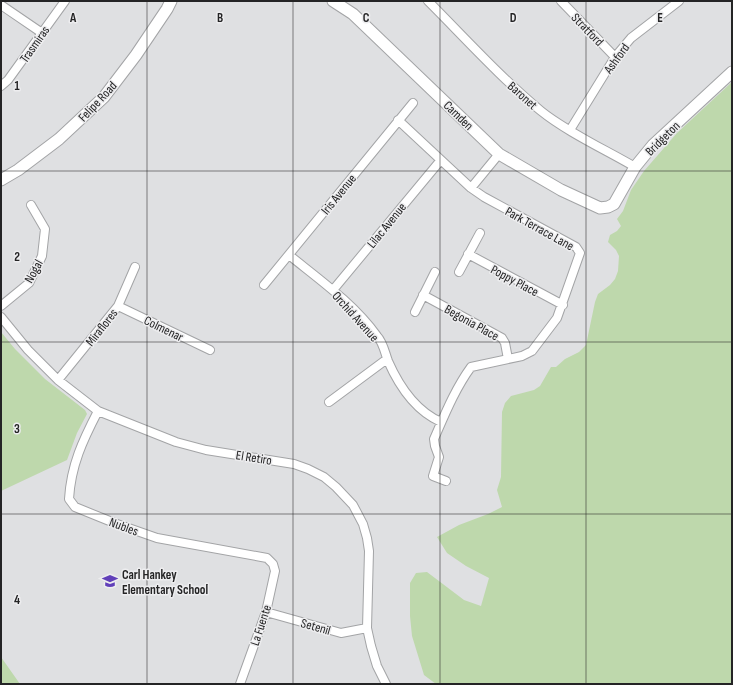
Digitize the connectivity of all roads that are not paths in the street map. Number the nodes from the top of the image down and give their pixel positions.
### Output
1 (64, 1) edge
2 (171, 1) edge
3 (332, 1) edge
4 (428, 1) edge
5 (561, 1) edge
6 (679, 1) edge
7 (1, 5) edge
8 (42, 33) junction
9 (615, 57) junction
10 (732, 72) edge
11 (1, 86) edge
12 (413, 103) dead end
13 (398, 120) junction
14 (570, 130) junction
15 (499, 154) junction
16 (440, 161) junction
17 (635, 167) junction
18 (1, 180) edge
19 (471, 188) junction
20 (31, 205) dead end
21 (600, 208) joint
22 (480, 233) dead end
23 (468, 254) junction
24 (289, 255) junction
25 (135, 267) dead end
26 (435, 272) dead end
27 (459, 272) dead end
28 (264, 285) dead end
29 (333, 290) junction
30 (423, 295) junction
31 (563, 305) junction
32 (1, 306) edge
33 (118, 306) junction
34 (415, 312) dead end
35 (1, 317) edge
36 (210, 350) dead end
37 (387, 359) junction
38 (508, 359) junction
39 (58, 380) junction
40 (329, 402) dead end
41 (98, 411) junction
42 (441, 422) junction
43 (446, 481) dead end
44 (273, 564) joint
45 (266, 612) junction
46 (367, 628) junction
47 (240, 684) edge
48 (386, 684) edge

1 - 8 street, Trasmiras
2 - 18 street, Felipe Road
3 - 15 street, Camden
4 - 14 street, Baronet
5 - 9 street, Stratford
6 - 9 street, Ashford
7 - 8 street
8 - 11 street, Trasmiras
9 - 14 street, Ashford
10 - 17 street, Bridgeton
12 - 13 street, Iris Avenue
13 - 16 street, Park Terrace Lane
13 - 24 street, Iris Avenue
14 - 17 street, Baronet
15 - 19 street
15 - 21 street, Camden
16 - 19 street, Park Terrace Lane
16 - 29 street, Lilac Avenue
17 - 21 street, Bridgeton
19 - 31 street, Park Terrace Lane
20 - 32 street, Nogal
22 - 23 street
23 - 27 street
23 - 31 street, Poppy Place
24 - 28 street, Iris Avenue
24 - 29 street, Orchid Avenue
25 - 33 street, Miraflores
26 - 30 street
29 - 37 street, Orchid Avenue
30 - 34 street
30 - 38 street, Begonia Place
31 - 38 street
33 - 36 street, Colmenar
33 - 39 street, Miraflores
35 - 39 street, El Retiro
37 - 40 street
37 - 42 street, Orchid Avenue
38 - 42 street
39 - 41 street, El Retiro
41 - 44 street, Nubles
41 - 46 street, El Retiro
42 - 43 street
44 - 45 street, La Fuente
45 - 46 street, Setenil
45 - 47 street, La Fuente
46 - 48 street, El Retiro

